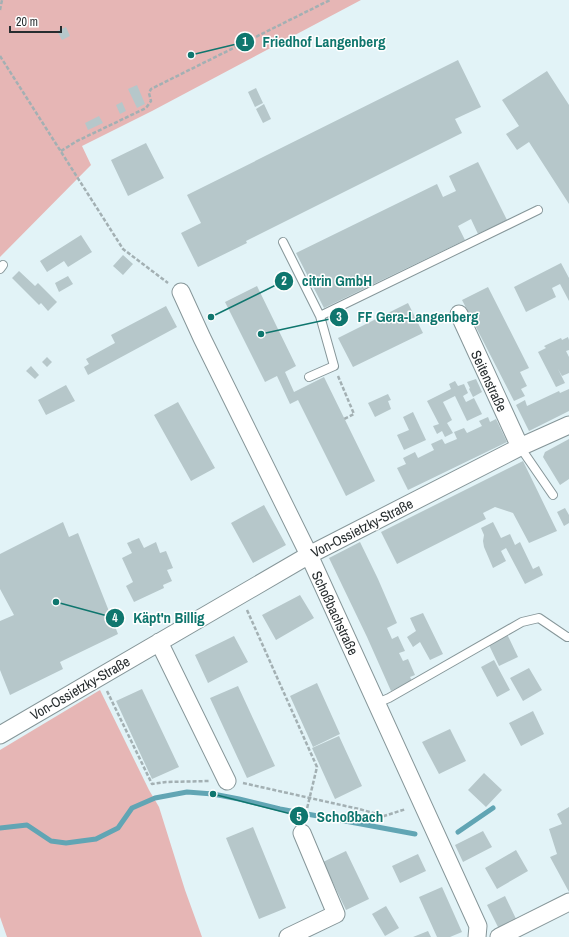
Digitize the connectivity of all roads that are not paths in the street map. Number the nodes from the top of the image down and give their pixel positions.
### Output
1 (538, 210) dead end
2 (284, 242) dead end
3 (181, 292) road end
4 (458, 314) dead end
5 (320, 316) junction
6 (309, 377) dead end
7 (569, 425) edge
8 (520, 447) junction
9 (553, 495) dead end
10 (309, 555) junction
11 (569, 637) edge
12 (160, 642) junction
13 (377, 704) junction
14 (0, 735) edge
15 (227, 781) dead end
16 (303, 827) road end
17 (569, 902) edge
18 (288, 937) edge
19 (477, 937) edge
20 (499, 937) edge

1 - 5 lane
2 - 5 lane
3 - 10 street, Schoßbachstraße
4 - 8 street, Seitenstraße
5 - 6 lane
7 - 8 street, Von-Ossietzky-Straße
8 - 9 lane
8 - 10 street, Von-Ossietzky-Straße
10 - 12 street, Von-Ossietzky-Straße
10 - 13 street, Schoßbachstraße
11 - 13 lane
12 - 14 street, Von-Ossietzky-Straße
12 - 15 street
13 - 19 street, Schoßbachstraße
16 - 18 street
17 - 20 street

